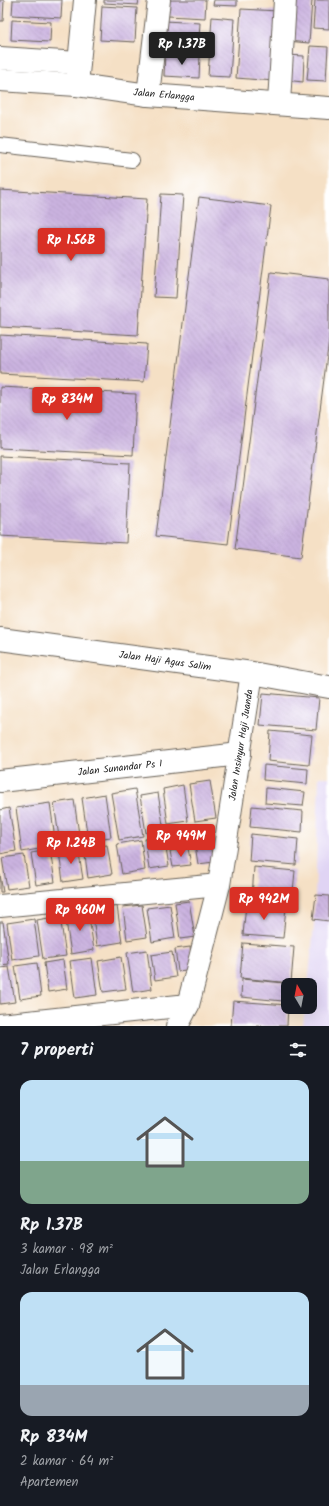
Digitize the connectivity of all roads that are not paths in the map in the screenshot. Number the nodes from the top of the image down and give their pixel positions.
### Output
1 (85, 0) edge
2 (159, 0) edge
3 (285, 0) edge
4 (0, 58) edge
5 (79, 63) junction
6 (0, 80) edge
7 (77, 85) junction
8 (148, 95) junction
9 (279, 103) junction
10 (329, 108) edge
11 (0, 145) edge
12 (132, 160) dead end
13 (0, 639) edge
14 (252, 673) junction
15 (329, 687) edge
16 (240, 754) junction
17 (0, 781) edge
18 (219, 885) junction
19 (0, 906) edge
20 (188, 1006) junction
21 (0, 1025) edge
22 (177, 1026) edge

1 - 5 street
2 - 8 street
3 - 9 street
4 - 5 street
5 - 7 street
6 - 7 street, Jalan Erlangga
7 - 8 street, Jalan Erlangga
8 - 9 street, Jalan Erlangga
9 - 10 street, Jalan Erlangga
11 - 12 lane
13 - 14 street, Jalan Haji Agus Salim
14 - 15 street, Jalan Haji Agus Salim
14 - 16 street, Jalan Insinyur Haji Juanda
16 - 17 street, Jalan Sunandar Ps I
16 - 18 street, Jalan Insinyur Haji Juanda
18 - 19 street
18 - 20 street, Jalan Insinyur Haji Juanda
20 - 21 street
20 - 22 street, Jalan Insinyur Haji Juanda

